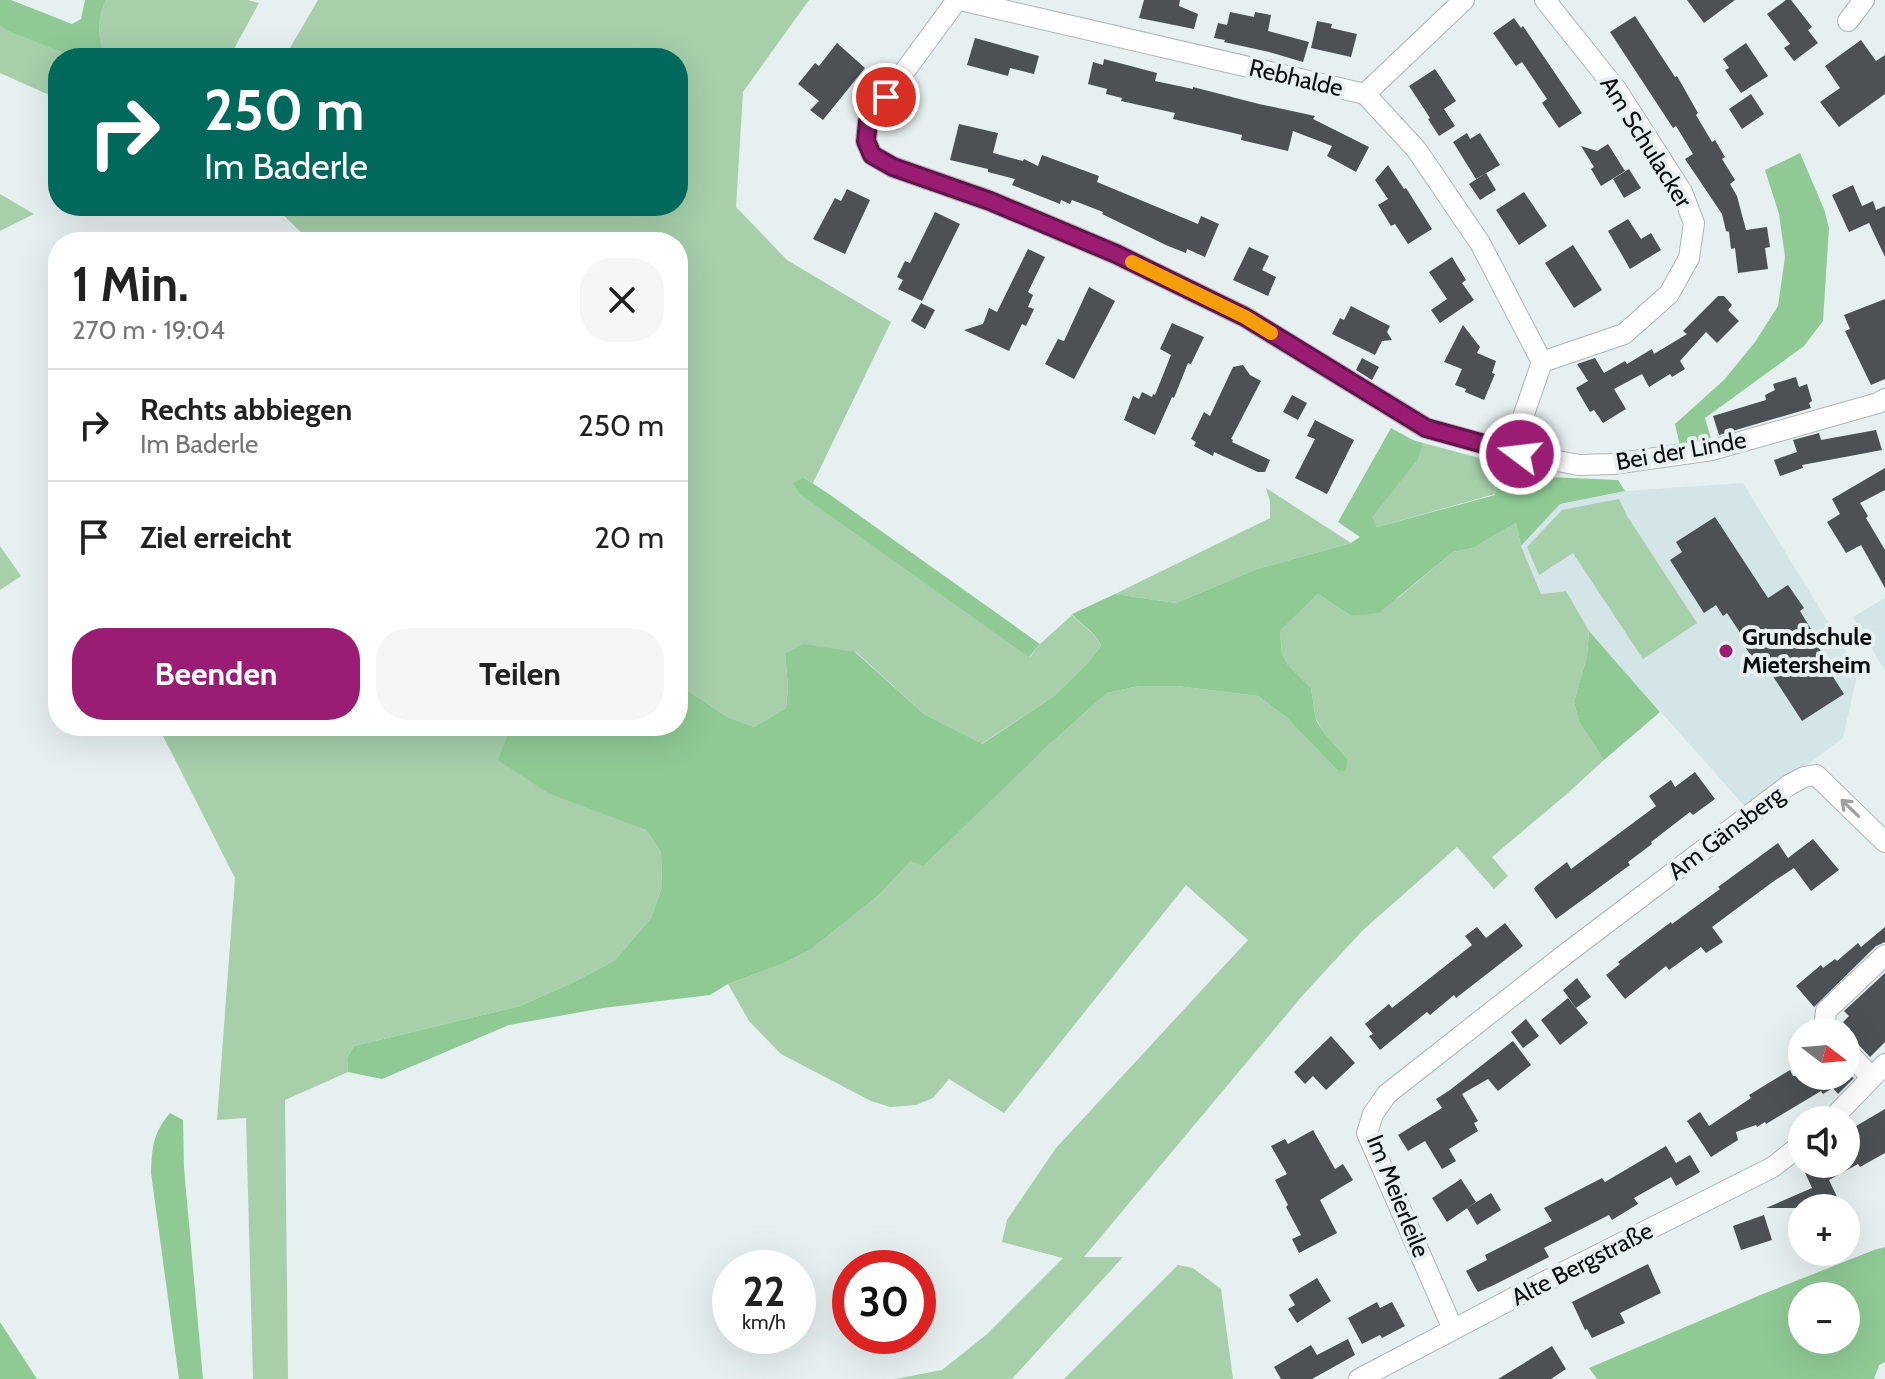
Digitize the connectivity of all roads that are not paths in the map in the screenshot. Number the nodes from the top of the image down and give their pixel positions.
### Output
1 (958, 0) edge
2 (1464, 0) edge
3 (1545, 0) edge
4 (1864, 0) edge
5 (1848, 21) dead end
6 (1365, 94) junction
7 (1542, 362) junction
8 (1883, 406) edge
9 (1520, 454) junction
10 (1885, 842) edge
11 (1885, 955) edge
12 (1563, 956) joint
13 (1825, 1018) edge
14 (1860, 1059) edge
15 (1878, 1071) edge
16 (1844, 1106) edge
17 (1788, 1155) edge
18 (1453, 1329) junction
19 (1359, 1379) edge

1 - 6 street, Rebhalde
1 - 9 street, Bei der Linde
2 - 6 street
3 - 7 street, Am Schulacker
4 - 5 street
6 - 7 street, Rebhalde
7 - 9 street
8 - 9 street, Bei der Linde
10 -> 12 street, Am Gänsberg
11 - 13 street
12 - 18 street, Im Meierleile
14 - 15 street
15 - 16 street
17 - 18 street, Alte Bergstraße
18 - 19 street, Alte Bergstraße

